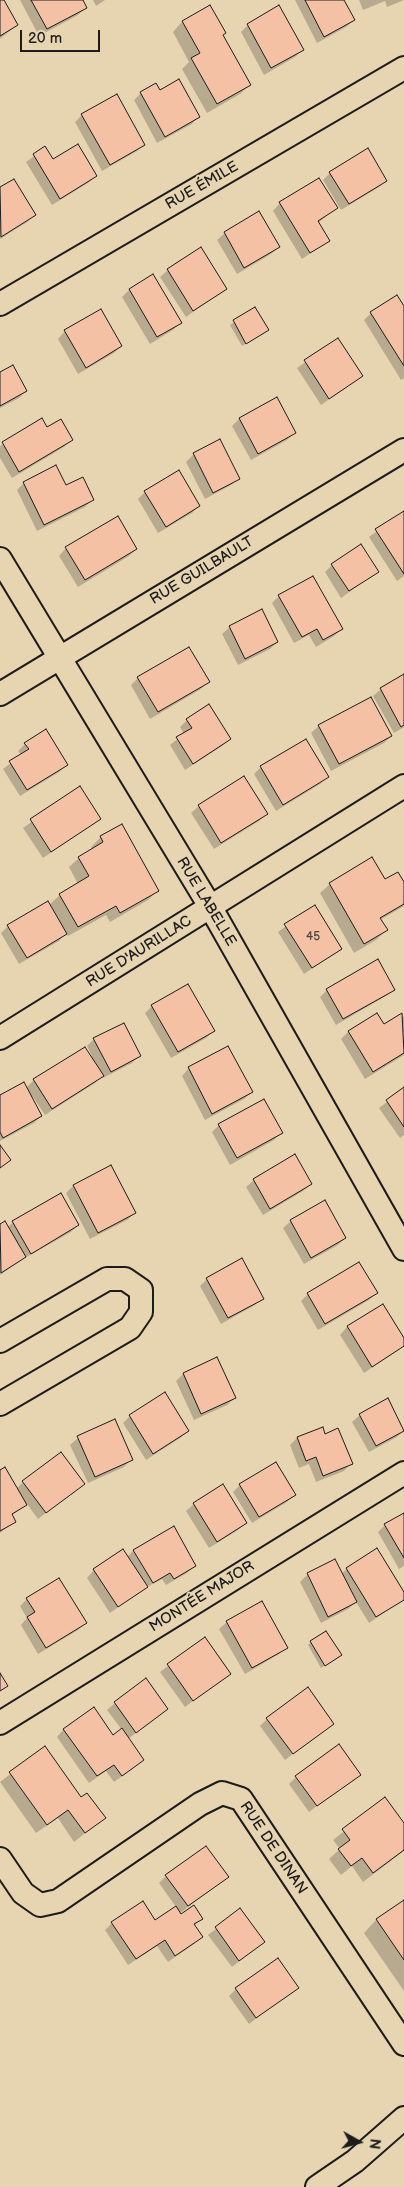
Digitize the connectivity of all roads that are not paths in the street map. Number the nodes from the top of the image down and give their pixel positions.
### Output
1 (404, 68) edge
2 (0, 304) edge
3 (404, 450) edge
4 (0, 560) edge
5 (58, 658) junction
6 (0, 694) edge
7 (404, 786) edge
8 (211, 908) junction
9 (0, 1038) edge
10 (404, 1249) edge
11 (0, 1341) edge
12 (0, 1404) edge
13 (404, 1473) edge
14 (0, 1723) edge
15 (0, 1859) edge
16 (404, 2044) edge
17 (404, 2118) edge
18 (316, 2187) edge

1 - 2 street, RUE ÉMILE
3 - 5 street, RUE GUILBAULT
4 - 5 street, RUE LABELLE
5 - 6 street, RUE GUILBAULT
5 - 8 street, RUE LABELLE
7 - 8 street, RUE D'AURILLAC
8 - 9 street, RUE D'AURILLAC
8 - 10 street, RUE LABELLE
11 - 12 street
13 - 14 street, MONTÉE MAJOR
15 - 16 street, RUE DE DINAN
17 - 18 street

